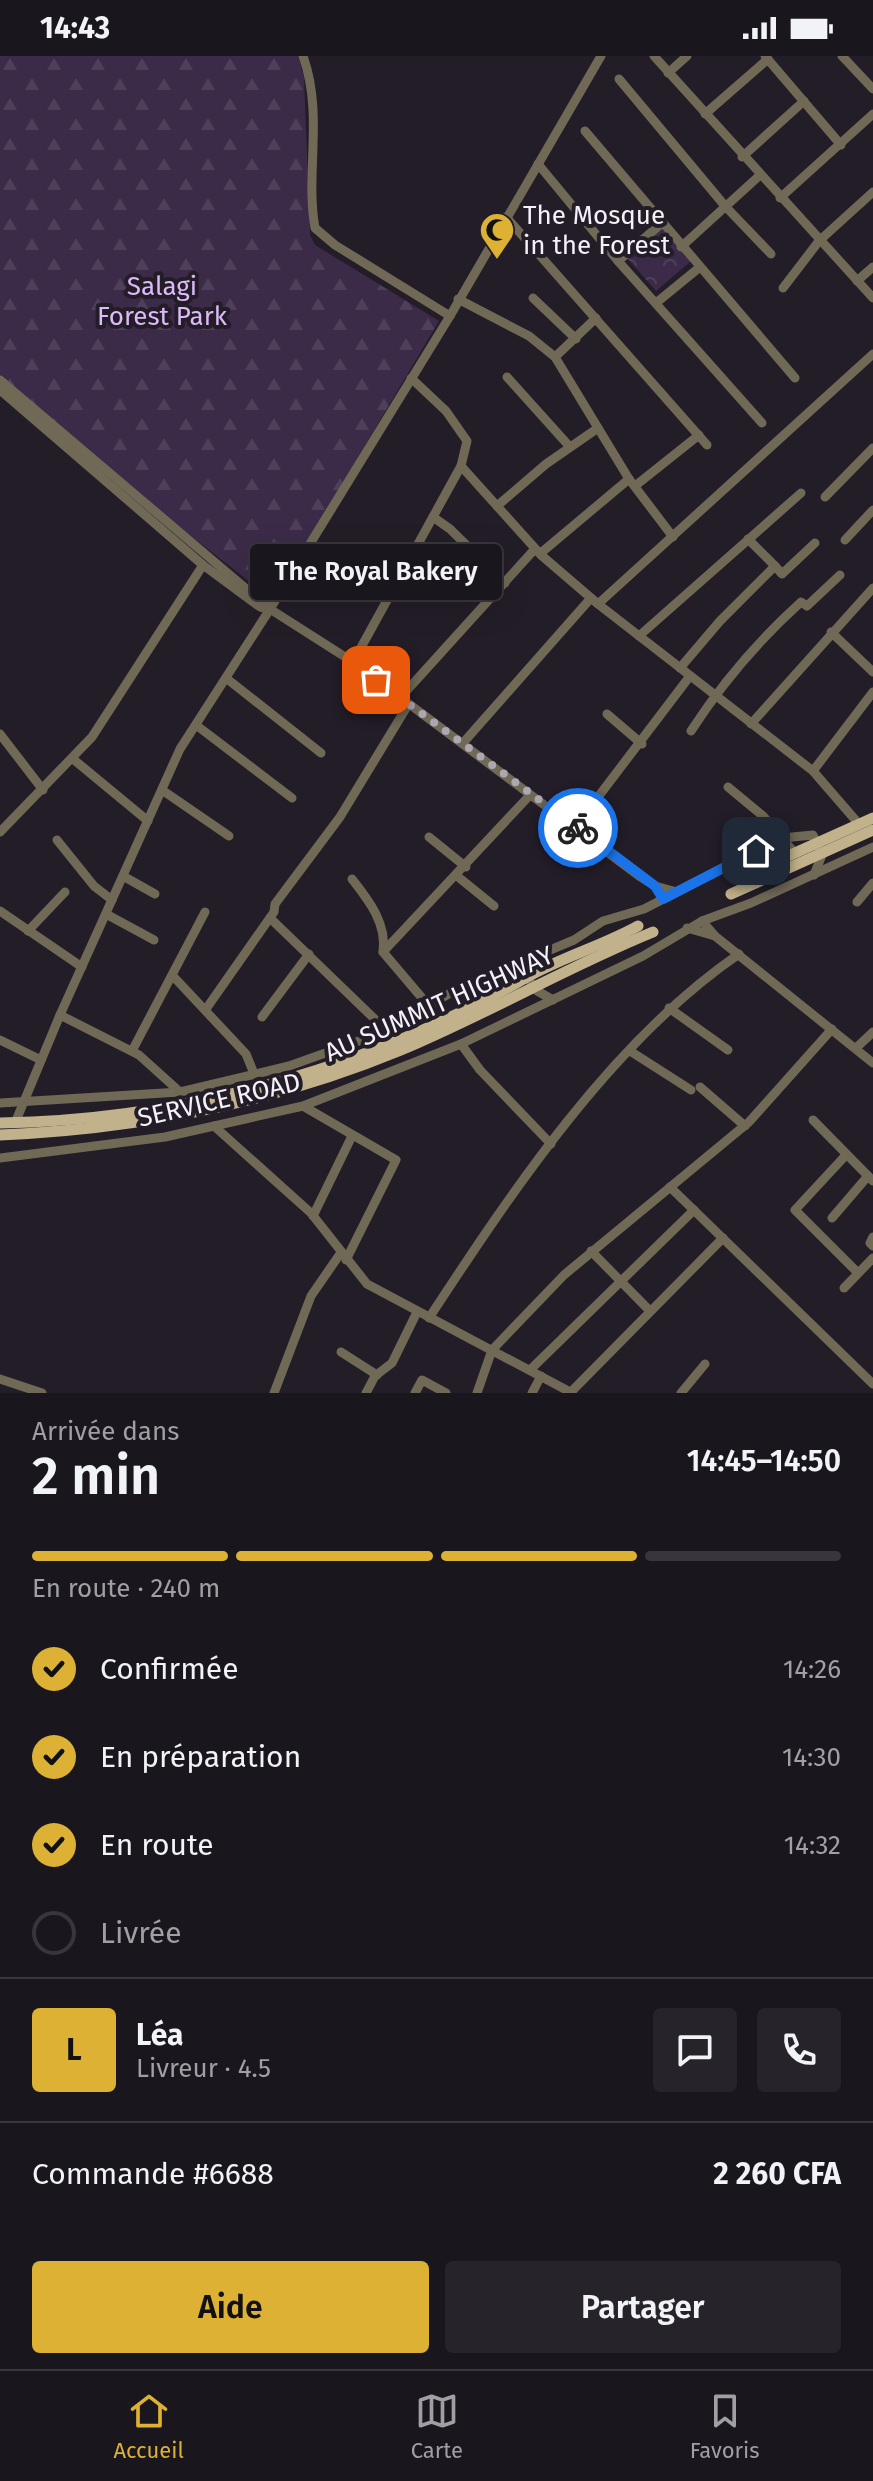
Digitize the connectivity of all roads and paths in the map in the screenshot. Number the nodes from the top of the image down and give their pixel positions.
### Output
1 (303, 56) edge
2 (601, 56) edge
3 (654, 56) edge
4 (687, 56) edge
5 (842, 56) edge
6 (766, 58) edge
7 (668, 73) junction
8 (619, 79) dead end
9 (873, 89) edge
10 (804, 101) junction
11 (705, 114) junction
12 (873, 114) edge
13 (585, 131) dead end
14 (841, 145) junction
15 (742, 157) junction
16 (538, 164) junction
17 (759, 176) junction
18 (873, 192) edge
19 (780, 198) junction
20 (725, 206) junction
21 (506, 217) junction
22 (662, 223) junction
23 (819, 241) junction
24 (681, 247) junction
25 (771, 254) dead end
26 (618, 261) junction
27 (700, 267) junction
28 (873, 267) edge
29 (857, 281) junction
30 (783, 288) dead end
31 (533, 298) dead end
32 (873, 298) edge
33 (458, 299) junction
34 (656, 303) junction
35 (450, 316) junction
36 (596, 318) junction
37 (576, 339) junction
38 (873, 354) edge
39 (555, 357) junction
40 (507, 377) dead end
41 (411, 378) junction
42 (795, 378) dead end
43 (0, 380) edge
44 (0, 390) edge
45 (762, 423) dead end
46 (598, 428) junction
47 (699, 435) junction
48 (707, 445) dead end
49 (570, 447) junction
50 (873, 448) edge
51 (461, 466) junction
52 (632, 482) junction
53 (801, 493) dead end
54 (825, 497) dead end
55 (497, 506) junction
56 (873, 510) edge
57 (433, 517) junction
58 (673, 537) junction
59 (748, 539) junction
60 (845, 540) dead end
61 (815, 543) dead end
62 (539, 551) junction
63 (203, 565) junction
64 (775, 566) junction
65 (840, 575) dead end
66 (505, 583) junction
67 (873, 588) edge
68 (595, 601) junction
69 (270, 609) junction
70 (831, 632) junction
71 (639, 636) junction
72 (353, 662) junction
73 (680, 668) junction
74 (873, 672) edge
75 (690, 676) junction
76 (226, 678) junction
77 (873, 692) edge
78 (716, 696) junction
79 (404, 702) junction
80 (607, 714) dead end
81 (751, 724) junction
82 (196, 725) junction
83 (691, 731) dead end
84 (1, 739) edge
85 (463, 743) junction
86 (642, 744) junction
87 (321, 753) dead end
88 (73, 759) junction
89 (813, 771) junction
90 (728, 787) dead end
91 (43, 790) junction
92 (162, 790) junction
93 (530, 795) junction
94 (292, 798) dead end
95 (873, 818) edge
96 (148, 821) junction
97 (858, 823) junction
98 (576, 826) junction
99 (873, 830) edge
100 (0, 832) edge
101 (229, 836) dead end
102 (429, 837) dead end
103 (782, 838) junction
104 (57, 840) dead end
105 (815, 841) junction
106 (873, 847) edge
107 (793, 851) junction
108 (822, 855) junction
109 (466, 867) junction
110 (814, 875) junction
111 (123, 876) junction
112 (457, 876) junction
113 (742, 876) dead end
114 (352, 879) dead end
115 (873, 883) edge
116 (655, 886) junction
117 (65, 892) dead end
118 (677, 892) junction
119 (155, 894) dead end
120 (731, 894) dead end
121 (663, 899) junction
122 (112, 900) junction
123 (857, 902) dead end
124 (494, 906) dead end
125 (0, 911) edge
126 (205, 912) dead end
127 (106, 914) junction
128 (270, 918) junction
129 (702, 921) junction
130 (638, 926) dead end
131 (687, 928) junction
132 (28, 931) junction
133 (653, 932) dead end
134 (715, 936) junction
135 (154, 940) dead end
136 (383, 952) junction
137 (309, 954) junction
138 (537, 954) junction
139 (739, 954) junction
140 (82, 967) junction
141 (172, 975) junction
142 (528, 977) junction
143 (534, 989) junction
144 (553, 1000) junction
145 (428, 1005) junction
146 (669, 1008) junction
147 (206, 1009) junction
148 (60, 1015) junction
149 (262, 1017) dead end
150 (832, 1029) junction
151 (387, 1031) junction
152 (873, 1032) edge
153 (0, 1040) edge
154 (461, 1044) junction
155 (856, 1048) junction
156 (728, 1050) dead end
157 (132, 1051) junction
158 (630, 1051) junction
159 (41, 1060) junction
160 (873, 1063) edge
161 (255, 1076) junction
162 (180, 1092) junction
163 (0, 1103) edge
164 (22, 1103) junction
165 (303, 1106) junction
166 (813, 1120) dead end
167 (0, 1123) edge
168 (15, 1123) junction
169 (214, 1126) junction
170 (745, 1126) junction
171 (0, 1135) edge
172 (352, 1136) junction
173 (551, 1144) junction
174 (846, 1155) junction
175 (0, 1158) edge
176 (873, 1165) edge
177 (869, 1177) edge
178 (670, 1187) junction
179 (694, 1210) junction
180 (313, 1216) junction
181 (832, 1218) dead end
182 (873, 1237) edge
183 (723, 1238) junction
184 (873, 1246) edge
185 (591, 1251) junction
186 (343, 1257) junction
187 (873, 1258) edge
188 (858, 1273) junction
189 (620, 1280) junction
190 (844, 1288) dead end
191 (649, 1310) junction
192 (417, 1312) junction
193 (429, 1318) junction
194 (492, 1350) junction
195 (341, 1352) dead end
196 (705, 1364) dead end
197 (530, 1370) junction
198 (377, 1375) junction
199 (541, 1376) junction
200 (0, 1379) edge
201 (873, 1384) edge
202 (572, 1392) edge
203 (39, 1393) edge
204 (274, 1393) edge
205 (366, 1393) edge
206 (415, 1393) edge
207 (446, 1393) edge
208 (477, 1393) edge
209 (532, 1393) edge
210 (681, 1393) edge

1 - 35 street
2 - 16 street
3 - 7 street
4 - 7 street
5 - 9 street
6 - 10 street
6 - 11 street
7 - 11 street
8 - 20 street
10 - 14 street
10 - 15 street
11 - 15 street
12 - 14 street
13 - 22 street
14 - 19 street
15 - 17 street
16 - 21 street
16 - 26 street
17 - 19 street
17 - 20 street
18 - 23 street
19 - 23 street
20 - 24 street
20 - 25 street
21 - 33 street
21 - 36 street
22 - 24 street
22 - 26 street
23 - 29 street
23 - 30 street
24 - 27 street
26 - 34 street
27 - 34 street
27 - 42 street
28 - 29 street
29 - 32 street
31 - 37 street
33 - 35 street
33 - 39 street
34 - 45 street
35 - 41 street
36 - 37 street
36 - 47 street
37 - 39 street
38 - 58 street
39 - 46 street
40 - 49 street
41 - 51 street
41 - 69 street
43 - 69 street
44 - 63 street
46 - 49 street
46 - 52 street
47 - 48 street
47 - 52 street
49 - 55 street
50 - 54 street
51 - 55 street
51 - 57 street
52 - 58 street
52 - 62 street
53 - 59 street
55 - 62 street
56 - 60 street
57 - 66 street
57 - 72 street
58 - 68 street
59 - 64 street
59 - 71 street
61 - 64 street
62 - 66 street
62 - 68 street
63 - 69 street
63 - 88 street
64 - 73 street
65 - 78 street
66 - 79 street
67 - 70 street
68 - 71 street
68 - 85 street
69 - 72 street
69 - 76 street
70 - 74 street
70 - 81 street
71 - 73 street
72 - 79 street
73 - 75 street
75 - 78 street
75 - 86 street
76 - 82 street
76 - 87 street
77 - 89 street
78 - 81 street
78 - 83 street
79 - 85 street
79 - 128 street
80 - 86 street
81 - 89 street
82 - 92 street
82 - 94 street
84 - 91 street
85 - 93 street
86 - 98 street
88 - 91 street
88 - 96 street
89 - 97 street
90 - 103 street
91 - 100 street
92 - 96 street
92 - 101 street
93 - 98 street
93 - 109 street
95 - 97 main road
96 - 111 street
97 - 105 main road
98 - 116 street
99 - 108 main road
102 - 109 street
103 - 105 street
103 - 107 street
103 - 118 street, SERVICE ROAD
104 - 122 street
105 - 107 main road
105 - 108 street
106 - 110 street, SERVICE ROAD
107 - 113 main road
108 - 110 street
108 - 120 main road
109 - 112 street
110 - 129 street, SERVICE ROAD
111 - 119 street
111 - 122 street
112 - 124 street
112 - 136 street
114 - 136 street
115 - 123 street
116 - 118 street
116 - 121 street
117 - 132 street
118 - 121 street, SERVICE ROAD
121 - 138 street, SERVICE ROAD
122 - 127 street
125 - 132 street
126 - 141 street
127 - 135 street
127 - 140 street
128 - 137 street
128 - 147 street
129 - 131 street, SERVICE ROAD
129 - 134 street
130 - 142 main road, AU SUMMIT HIGHWAY
131 - 134 street
131 - 144 street, SERVICE ROAD
132 - 140 street
133 - 143 main road, AU SUMMIT HIGHWAY
134 - 139 street
136 - 145 street
137 - 149 street
137 - 151 street
138 - 142 street
138 - 145 street, SERVICE ROAD
139 - 146 street
139 - 150 street
140 - 148 street
141 - 147 street
141 - 157 street
142 - 143 street
142 - 168 main road, AU SUMMIT HIGHWAY
143 - 144 street
143 - 171 main road, AU SUMMIT HIGHWAY
144 - 154 street, SERVICE ROAD
145 - 151 street, SERVICE ROAD
146 - 156 street
146 - 158 street
147 - 161 street
148 - 157 street
148 - 159 street
150 - 155 street
150 - 170 street
151 - 161 street, SERVICE ROAD
152 - 155 street
153 - 159 street
154 - 165 street, SERVICE ROAD
154 - 173 street
155 - 160 street
157 - 162 street
158 - 170 street
158 - 173 street
159 - 164 street
161 - 162 street, SERVICE ROAD
162 - 164 street, SERVICE ROAD
163 - 164 street, SERVICE ROAD
164 - 168 street
165 - 169 street, SERVICE ROAD
165 - 172 street
166 - 174 street
167 - 168 main road, AU SUMMIT HIGHWAY
169 - 175 street, SERVICE ROAD
169 - 180 street
170 - 178 street
172 - 180 street
172 - 186 street
173 - 193 street
174 - 177 street
174 - 188 street
176 - 177 street
177 - 181 street
178 - 179 street
178 - 185 street
179 - 183 street
179 - 189 street
180 - 186 street
182 - 184 street
183 - 191 street
183 - 201 street
185 - 189 street
185 - 194 street
186 - 192 street
186 - 204 street
187 - 188 street
188 - 190 street
189 - 191 street
189 - 197 street
191 - 202 street
192 - 193 street
192 - 198 street
193 - 194 street
194 - 197 street
194 - 208 street
195 - 198 street
196 - 210 street
197 - 199 street
198 - 205 street
199 - 202 street
199 - 209 street
200 - 203 street
206 - 207 street

